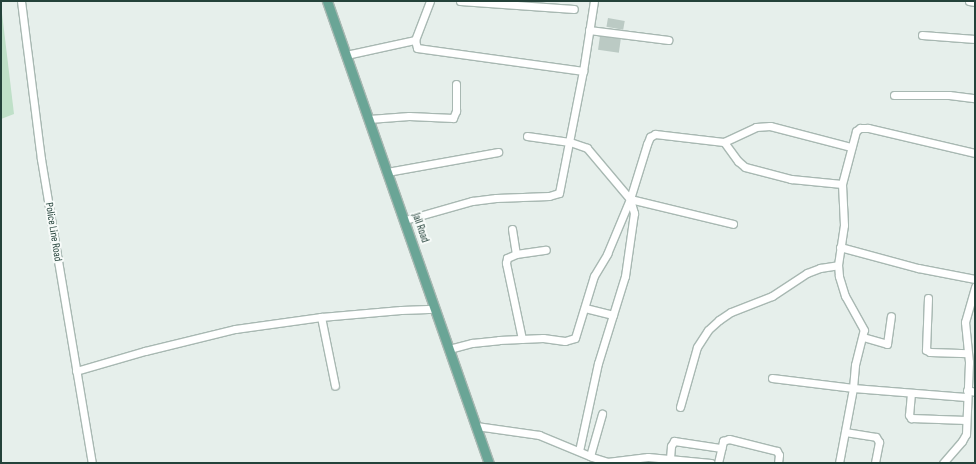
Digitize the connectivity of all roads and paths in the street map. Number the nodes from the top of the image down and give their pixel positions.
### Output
1 (21, 1) edge
2 (328, 1) edge
3 (430, 1) edge
4 (460, 1) edge
5 (594, 1) edge
6 (969, 1) edge
7 (975, 2) edge
8 (574, 9) dead end
9 (589, 30) junction
10 (922, 35) dead end
11 (975, 39) edge
12 (415, 40) junction
13 (668, 40) dead end
14 (346, 55) junction
15 (583, 71) junction
16 (456, 84) dead end
17 (894, 95) dead end
18 (975, 98) edge
19 (369, 119) junction
20 (527, 136) dead end
21 (570, 142) junction
22 (724, 142) junction
23 (851, 146) junction
24 (498, 152) dead end
25 (975, 153) edge
26 (387, 172) junction
27 (842, 184) junction
28 (630, 199) junction
29 (405, 220) junction
30 (733, 224) dead end
31 (512, 229) dead end
32 (840, 247) junction
33 (546, 250) dead end
34 (516, 254) junction
35 (838, 264) junction
36 (975, 279) edge
37 (975, 286) edge
38 (928, 298) dead end
39 (585, 308) junction
40 (435, 309) junction
41 (613, 314) junction
42 (891, 316) dead end
43 (321, 317) junction
44 (863, 337) junction
45 (522, 339) junction
46 (449, 349) junction
47 (968, 354) junction
48 (76, 372) junction
49 (772, 378) dead end
50 (335, 386) dead end
51 (853, 388) junction
52 (975, 392) edge
53 (911, 393) junction
54 (967, 394) junction
55 (680, 407) dead end
56 (602, 414) dead end
57 (966, 420) junction
58 (476, 426) junction
59 (845, 432) junction
60 (721, 448) junction
61 (578, 451) junction
62 (670, 458) junction
63 (593, 459) edge
64 (652, 460) edge
65 (92, 463) edge
66 (488, 463) edge
67 (711, 463) edge
68 (718, 463) edge
69 (778, 463) edge
70 (839, 463) edge
71 (875, 463) edge
72 (942, 463) edge

1 - 48 street, Police Line Road
2 - 14 main road, Jail Road
3 - 12 street
4 - 8 street
5 - 9 street
6 - 7 street
9 - 13 street
9 - 15 street
10 - 11 street
12 - 14 street
12 - 15 street
14 - 19 main road, Jail Road
15 - 21 street
16 - 19 street
17 - 18 street
19 - 26 main road, Jail Road
20 - 21 street
21 - 28 street
21 - 29 street
22 - 23 street
22 - 27 street
22 - 28 street
23 - 25 street
23 - 27 street
24 - 26 street
26 - 29 main road, Jail Road
27 - 32 street
28 - 30 street
28 - 39 street
28 - 41 street
29 - 40 main road, Jail Road
31 - 34 street
32 - 35 street
32 - 36 street
33 - 34 street
34 - 45 street
35 - 44 street
35 - 55 street
37 - 47 street
38 - 47 street
39 - 41 street
39 - 45 street
40 - 43 street
40 - 46 main road, Jail Road
41 - 61 street
42 - 44 street
43 - 48 street
43 - 50 street
44 - 51 street
45 - 46 street
46 - 58 main road, Jail Road
47 - 54 street
48 - 65 street, Police Line Road
49 - 51 street
51 - 53 street
51 - 59 street
52 - 54 street
53 - 54 street
53 - 57 street
54 - 57 street
56 - 63 street
57 - 72 street
58 - 61 street
58 - 66 main road, Jail Road
59 - 70 street
59 - 71 street
60 - 62 street
60 - 68 street
60 - 69 street
61 - 63 street
62 - 64 street
62 - 67 street
63 - 64 street

